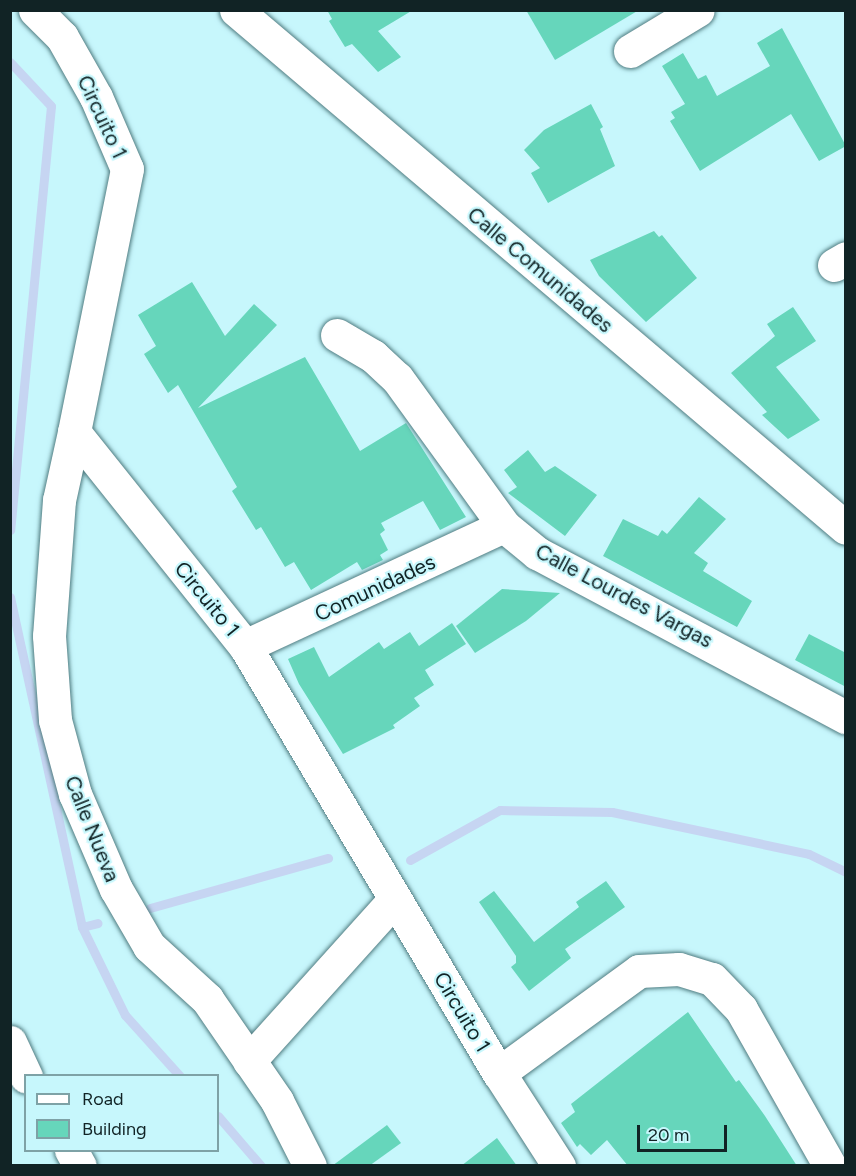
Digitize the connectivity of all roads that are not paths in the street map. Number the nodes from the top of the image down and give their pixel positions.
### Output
1 (35, 10) edge
2 (236, 10) edge
3 (698, 10) edge
4 (630, 51) dead end
5 (337, 335) dead end
6 (74, 432) junction
7 (504, 526) junction
8 (846, 528) edge
9 (245, 646) junction
10 (846, 717) edge
11 (395, 899) junction
12 (10, 1042) edge
13 (249, 1061) junction
14 (10, 1070) edge
15 (24, 1074) edge
16 (499, 1074) junction
17 (24, 1077) edge
18 (72, 1152) edge
19 (80, 1166) edge
20 (310, 1166) edge
21 (559, 1166) edge
22 (830, 1166) edge

1 - 6 street, Circuito 1
2 - 8 street, Calle Comunidades
3 - 4 street
5 - 7 street, Calle Lourdes Vargas
6 - 9 street, Circuito 1
6 - 13 street, Calle Nueva
7 - 9 street, Comunidades
7 - 10 street, Calle Lourdes Vargas
9 - 11 street, Circuito 1
11 - 13 street
11 - 16 street, Circuito 1
12 - 15 street
13 - 20 street, Calle Nueva
14 - 17 street
16 - 21 street, Circuito 1
16 - 22 street
18 - 19 street

